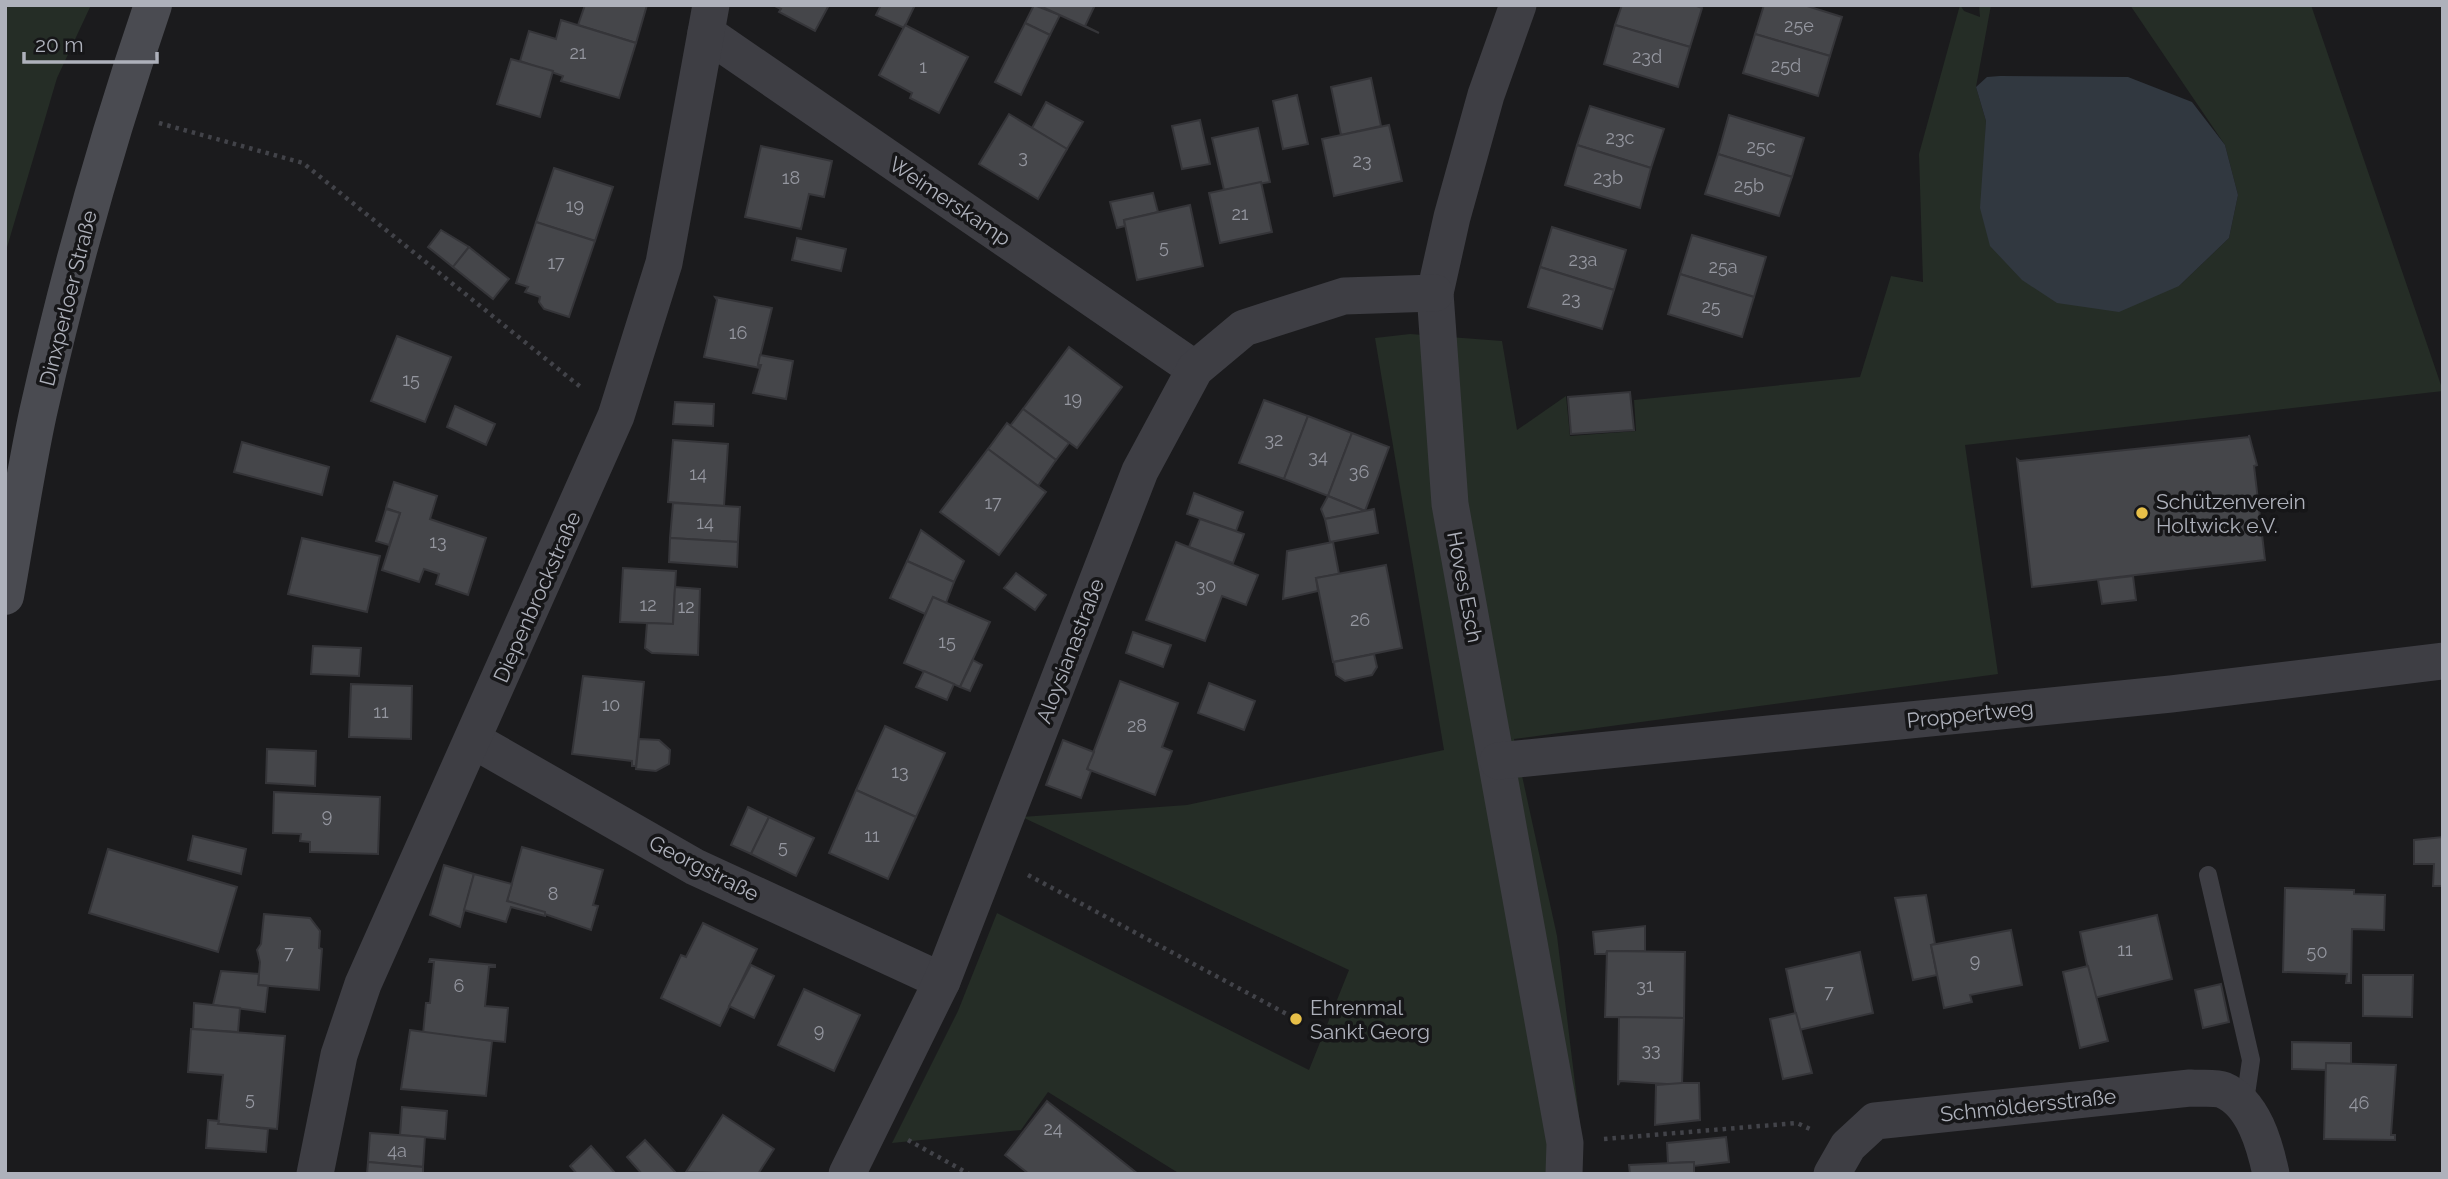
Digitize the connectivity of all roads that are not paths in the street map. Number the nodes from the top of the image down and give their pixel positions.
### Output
1 (153, 5) edge
2 (1518, 5) edge
3 (708, 19) edge
4 (1435, 293) junction
5 (1195, 369) junction
6 (5, 596) edge
7 (2443, 661) edge
8 (473, 740) junction
9 (1498, 761) junction
10 (2208, 875) dead end
11 (942, 981) junction
12 (2244, 1108) junction
13 (1564, 1158) edge
14 (1840, 1160) edge
15 (315, 1174) edge
16 (847, 1174) edge
17 (2271, 1174) edge

1 - 6 main road, Dinxperloer Straße
2 - 4 street, Hoves Esch
3 - 5 street, Weimerskamp
3 - 8 street, Diepenbrockstraße
4 - 5 street, Aloysianastraße
4 - 9 street, Hoves Esch
5 - 11 street, Aloysianastraße
7 - 9 street, Proppertweg
8 - 11 street, Georgstraße
8 - 15 street, Diepenbrockstraße
9 - 13 street, Hoves Esch
10 - 12 lane
11 - 16 street, Aloysianastraße
12 - 14 street, Schmöldersstraße
12 - 17 street

